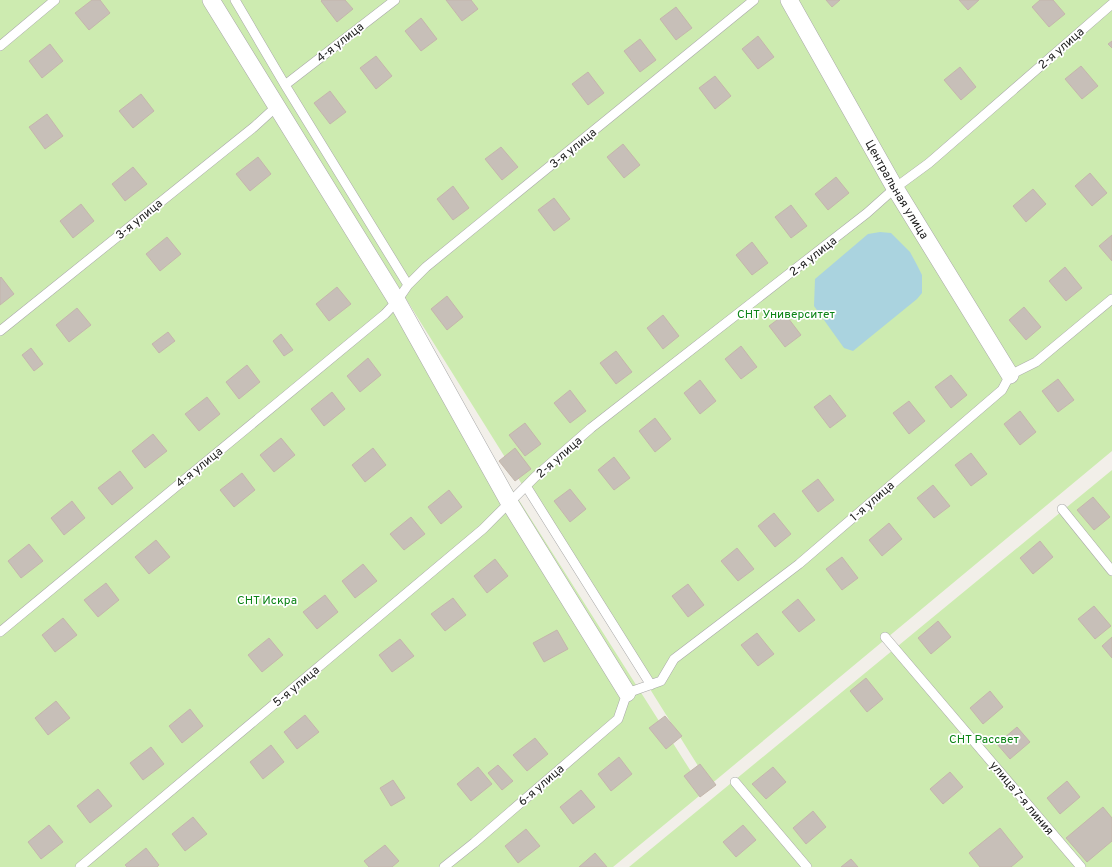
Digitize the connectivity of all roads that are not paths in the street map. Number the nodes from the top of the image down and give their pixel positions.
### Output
1 (55, 0) edge
2 (211, 0) edge
3 (235, 0) edge
4 (395, 0) edge
5 (754, 0) edge
6 (789, 0) edge
7 (1112, 4) edge
8 (0, 46) edge
9 (285, 85) junction
10 (277, 106) junction
11 (895, 188) junction
12 (408, 285) junction
13 (1112, 299) edge
14 (397, 301) junction
15 (0, 331) edge
16 (1010, 375) junction
17 (526, 486) junction
18 (509, 502) junction
19 (1062, 509) dead end
20 (1112, 571) edge
21 (0, 632) edge
22 (885, 637) dead end
23 (651, 685) junction
24 (627, 694) junction
25 (735, 782) dead end
26 (80, 867) edge
27 (444, 867) edge
28 (807, 867) edge
29 (1081, 867) edge

1 - 8 lane
2 - 10 street
3 - 9 lane
4 - 9 lane, 4-я улица
5 - 12 lane, 3-я улица
6 - 11 street, Центральная улица
7 - 11 lane, 2-я улица
9 - 12 lane
10 - 14 street
10 - 15 lane, 3-я улица
11 - 16 street, Центральная улица
11 - 17 lane, 2-я улица
12 - 14 lane, 3-я улица
13 - 16 lane
14 - 18 street
14 - 21 lane, 4-я улица
16 - 23 lane, 1-я улица
17 - 18 lane, 2-я улица
17 - 23 lane
18 - 24 street
18 - 26 lane, 5-я улица
19 - 20 lane
22 - 29 lane, улица 7-я линия
23 - 24 lane, 1-я улица
24 - 27 lane, 6-я улица
25 - 28 lane

